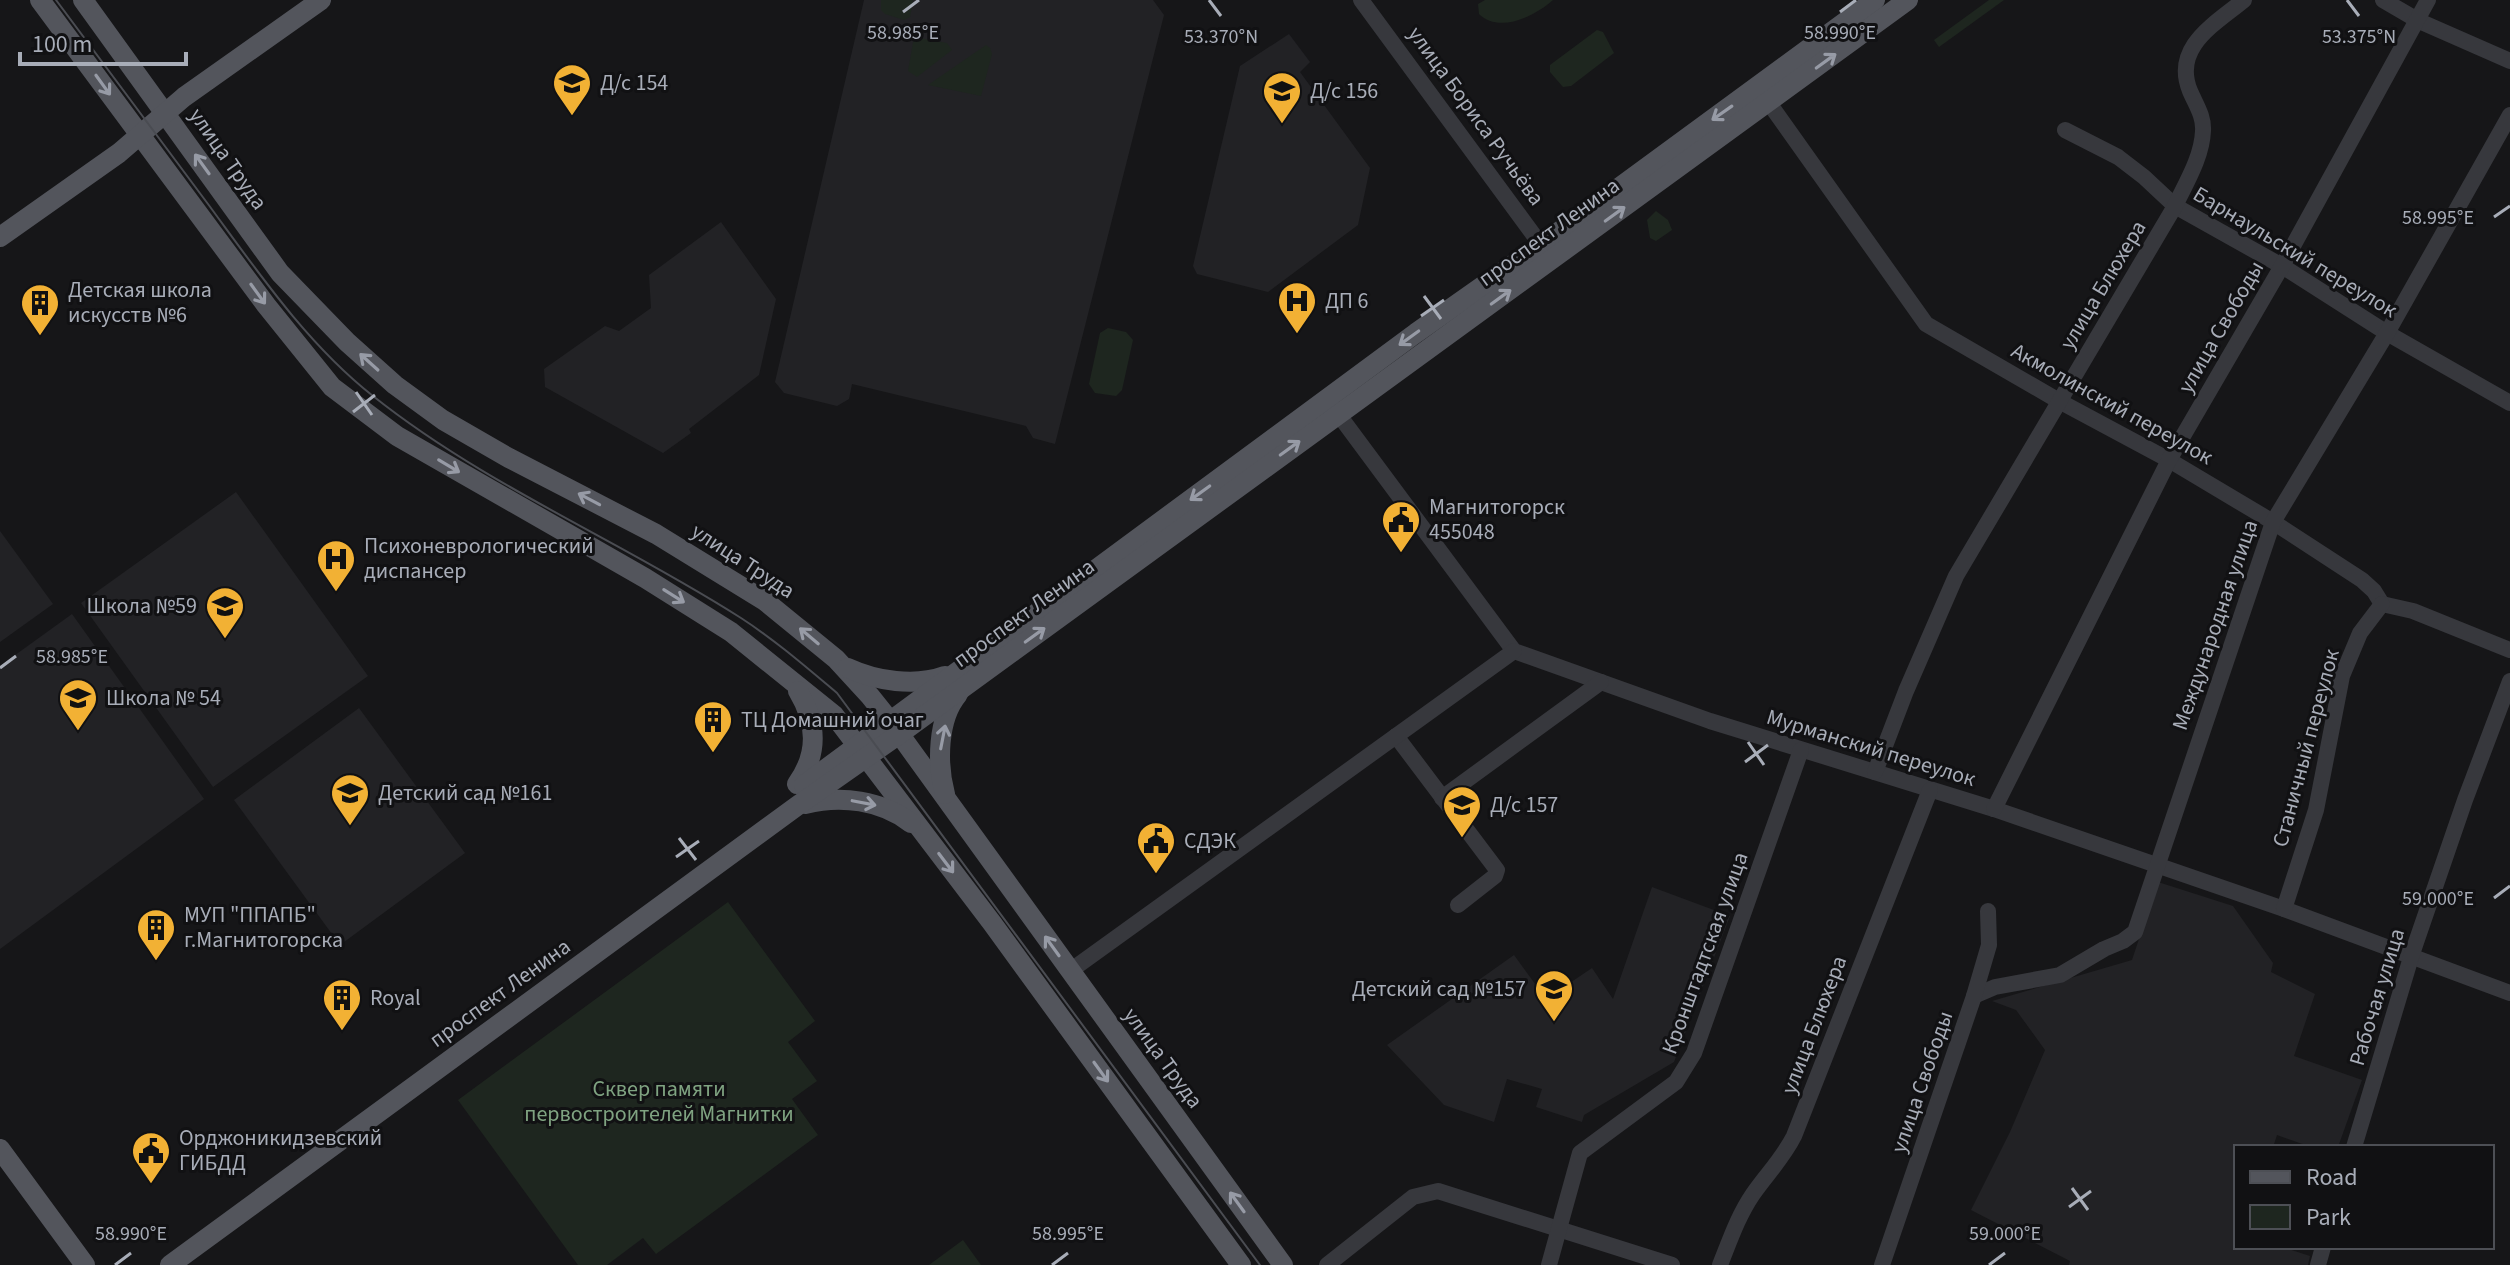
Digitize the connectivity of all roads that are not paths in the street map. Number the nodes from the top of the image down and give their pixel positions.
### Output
1 (40, 0) edge
2 (83, 0) edge
3 (321, 0) edge
4 (1361, 0) edge
5 (1875, 0) edge
6 (1908, 0) edge
7 (2244, 0) edge
8 (2383, 0) edge
9 (2428, 0) edge
10 (2419, 21) junction
11 (2510, 61) edge
12 (1769, 103) junction
13 (166, 112) junction
14 (2510, 115) edge
15 (2065, 130) dead end
16 (140, 135) junction
17 (2175, 206) junction
18 (0, 237) edge
19 (1547, 252) junction
20 (2282, 266) junction
21 (2387, 333) junction
22 (2059, 401) junction
23 (2510, 403) edge
24 (1332, 406) junction
25 (2169, 460) junction
26 (2273, 522) junction
27 (2382, 604) junction
28 (2510, 650) edge
29 (1514, 651) junction
30 (844, 667) junction
31 (966, 675) junction
32 (793, 681) junction
33 (2510, 681) edge
34 (1601, 682) junction
35 (894, 728) junction
36 (1396, 736) junction
37 (1801, 750) junction
38 (861, 752) junction
39 (1875, 772) junction
40 (1930, 790) junction
41 (1442, 798) junction
42 (793, 800) junction
43 (946, 801) junction
44 (1994, 809) junction
45 (923, 832) junction
46 (2156, 866) junction
47 (1458, 905) dead end
48 (2284, 909) junction
49 (1988, 911) dead end
50 (2411, 956) junction
51 (1070, 971) junction
52 (2510, 993) edge
53 (1974, 996) junction
54 (2355, 1145) edge
55 (0, 1149) edge
56 (1558, 1229) junction
57 (85, 1265) edge
58 (151, 1265) edge
59 (170, 1265) edge
60 (1241, 1265) edge
61 (1283, 1265) edge
62 (1327, 1265) edge
63 (1549, 1265) edge
64 (1672, 1265) edge
65 (1720, 1265) edge
66 (1882, 1265) edge

1 -> 16 main road
2 - 13 main road, улица Труда
3 - 13 main road
4 - 19 street, улица Бориса Ручьёва
5 -> 19 main road, проспект Ленина
12 -> 6 main road, проспект Ленина
7 - 17 street, улица Блюхера
8 - 10 street
9 - 10 street, улица Свободы
10 - 11 street
10 - 20 street, улица Свободы
19 -> 12 main road, проспект Ленина
12 - 22 street, Акмолинский переулок
13 - 16 main road
30 -> 13 main road, улица Труда
14 - 21 street, Международная улица
15 - 17 street, Барнаульский переулок
16 - 18 main road
16 -> 32 main road
17 - 20 street, Барнаульский переулок
17 - 22 street, улица Блюхера
19 - 24 main road, проспект Ленина
20 - 21 street, Барнаульский переулок
20 - 25 street, улица Свободы
21 - 23 street, Барнаульский переулок
21 - 26 street, Международная улица
22 - 25 street, Акмолинский переулок
22 - 39 street, улица Блюхера
24 - 29 street
24 - 31 main road, проспект Ленина
25 - 26 street, Акмолинский переулок
25 - 44 street, улица Свободы
26 - 27 street, Акмолинский переулок
26 - 46 street, Международная улица
27 - 28 street
27 - 48 street, Станичный переулок
29 - 34 street, Мурманский переулок
29 - 36 street
30 - 31 main road
30 - 35 main road, улица Труда
31 - 35 main road, проспект Ленина
43 -> 31 main road
32 - 38 main road
32 - 42 main road
33 - 50 street, Рабочая улица
34 - 37 street, Мурманский переулок
34 - 41 street
35 - 38 main road, проспект Ленина
35 - 43 main road, улица Труда
36 - 41 street
36 - 51 street
37 - 39 street, Мурманский переулок
37 - 56 street, Кронштадтская улица
38 - 42 main road, проспект Ленина
38 - 45 main road
39 - 40 street, Мурманский переулок
40 - 44 street, Мурманский переулок
40 - 65 street, улица Блюхера
41 - 47 street
42 -> 45 main road
42 - 58 main road, проспект Ленина
42 - 59 main road, проспект Ленина
51 -> 43 main road, улица Труда
44 - 46 street, Мурманский переулок
45 -> 60 main road
46 - 48 street, Мурманский переулок
46 - 53 street, Международная улица
48 - 50 street, Мурманский переулок
49 - 53 street, улица Свободы
50 - 52 street, Мурманский переулок
50 - 54 street, Рабочая улица
61 -> 51 main road, улица Труда
53 - 66 street, улица Свободы
55 - 57 main road
56 - 62 street
56 - 63 street, Кронштадтская улица
56 - 64 street

